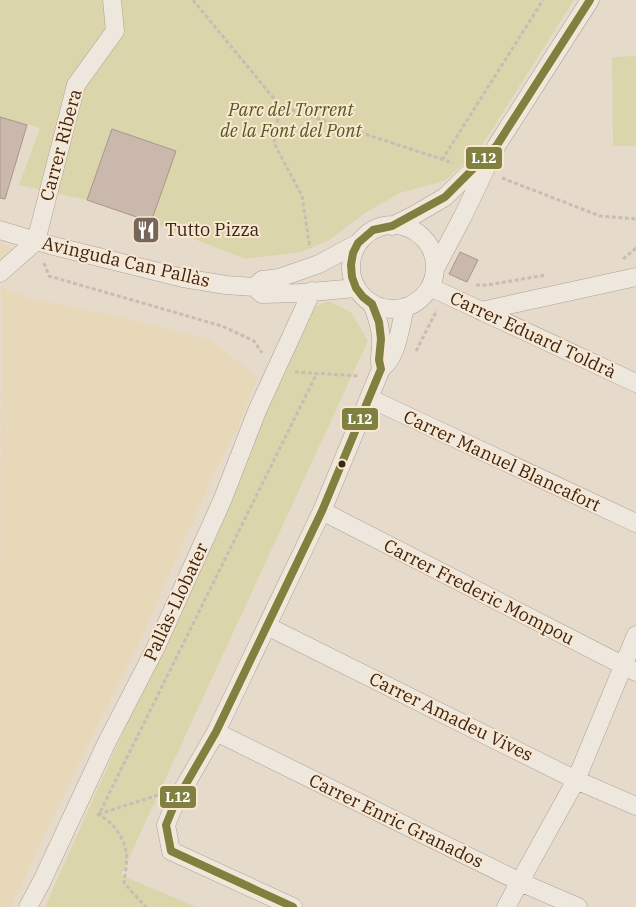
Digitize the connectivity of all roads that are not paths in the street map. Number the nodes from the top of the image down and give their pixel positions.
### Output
1 (112, 0) edge
2 (590, 0) edge
3 (498, 145) junction
4 (392, 226) junction
5 (0, 230) edge
6 (36, 241) junction
7 (358, 243) junction
8 (434, 269) junction
9 (0, 273) edge
10 (636, 277) edge
11 (254, 287) junction
12 (356, 288) junction
13 (312, 291) junction
14 (438, 291) junction
15 (372, 304) junction
16 (405, 308) junction
17 (481, 311) junction
18 (379, 373) junction
19 (636, 383) edge
20 (369, 398) junction
21 (322, 511) junction
22 (636, 523) edge
23 (267, 626) junction
24 (636, 635) edge
25 (629, 669) edge
26 (216, 732) junction
27 (576, 780) junction
28 (636, 806) edge
29 (520, 882) junction
30 (28, 907) edge
31 (293, 907) edge
32 (506, 907) edge
33 (578, 907) edge

1 - 6 street, Carrer Ribera
2 - 3 street
3 - 4 street
3 - 8 street
4 - 7 street
4 - 8 street
5 - 6 street, Avinguda Can Pallàs
6 - 9 street
6 - 11 street, Avinguda Can Pallàs
7 - 11 street, Avinguda Can Pallàs
7 - 12 street
8 - 14 street
10 - 17 street
11 - 13 street, Avinguda Can Pallàs
12 - 13 street, Avinguda Can Pallàs
12 - 15 street
13 - 30 street, Pallàs-Llobater
14 - 16 street
14 - 17 street, Carrer Eduard Toldrà
15 - 16 street
15 - 18 street
16 - 18 street
17 - 19 street, Carrer Eduard Toldrà
18 - 20 street
20 - 21 street
20 - 22 street, Carrer Manuel Blancafort
21 - 23 street
21 - 25 street, Carrer Frederic Mompou
23 - 26 street
23 - 27 street, Carrer Amadeu Vives
24 - 25 street
25 - 27 street
26 - 29 street, Carrer Enric Granados
26 - 31 street
27 - 28 street, Carrer Amadeu Vives
27 - 29 street
29 - 32 street
29 - 33 street, Carrer Enric Granados

